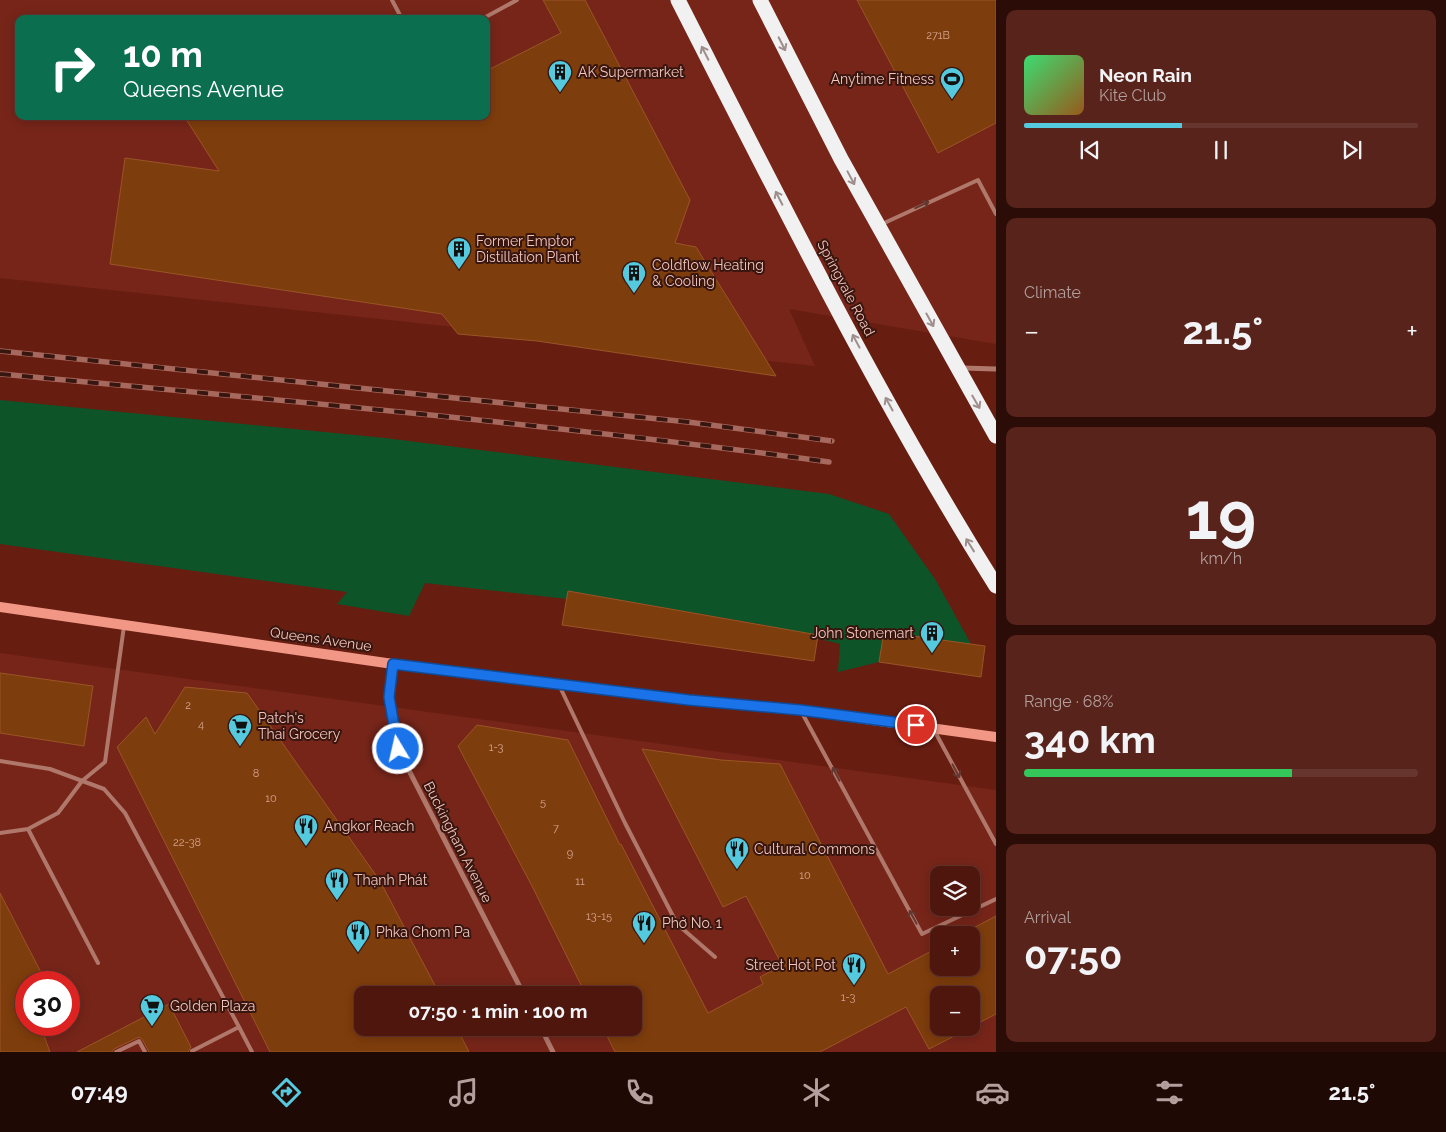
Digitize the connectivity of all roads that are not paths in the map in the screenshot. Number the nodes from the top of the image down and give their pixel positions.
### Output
1 (392, 0) edge
2 (517, 0) edge
3 (678, 0) edge
4 (760, 0) edge
5 (400, 15) edge
6 (489, 15) edge
7 (996, 214) edge
8 (878, 226) junction
9 (956, 368) junction
10 (996, 369) edge
11 (996, 436) edge
12 (996, 586) edge
13 (0, 607) edge
14 (124, 626) junction
15 (393, 664) junction
16 (559, 684) junction
17 (800, 710) junction
18 (933, 728) junction
19 (996, 737) edge
20 (0, 762) edge
21 (82, 781) junction
22 (28, 829) junction
23 (0, 833) edge
24 (996, 844) edge
25 (996, 899) edge
26 (715, 957) dead end
27 (98, 963) dead end
28 (519, 986) edge
29 (239, 1027) junction
30 (545, 1036) edge
31 (192, 1050) dead end
32 (116, 1052) edge
33 (145, 1052) edge
34 (252, 1052) edge
35 (553, 1052) edge

1 - 5 lane
2 - 6 lane
12 -> 3 highway, Springvale Road
4 -> 8 highway
8 -> 7 lane
8 -> 9 highway
9 - 10 street
9 -> 11 highway
13 - 14 main road, Queens Avenue
14 - 15 main road, Queens Avenue
14 - 21 lane
15 - 16 main road, Queens Avenue
15 - 28 street, Buckingham Avenue
16 - 17 main road, Queens Avenue
16 - 26 lane
17 - 18 main road, Queens Avenue
25 -> 17 lane
18 - 19 main road, Queens Avenue
18 -> 24 lane
20 - 21 lane
21 - 22 lane
21 - 29 lane
22 - 23 lane
22 - 27 lane
29 - 31 lane
29 - 34 lane
30 - 35 street
32 - 33 lane

